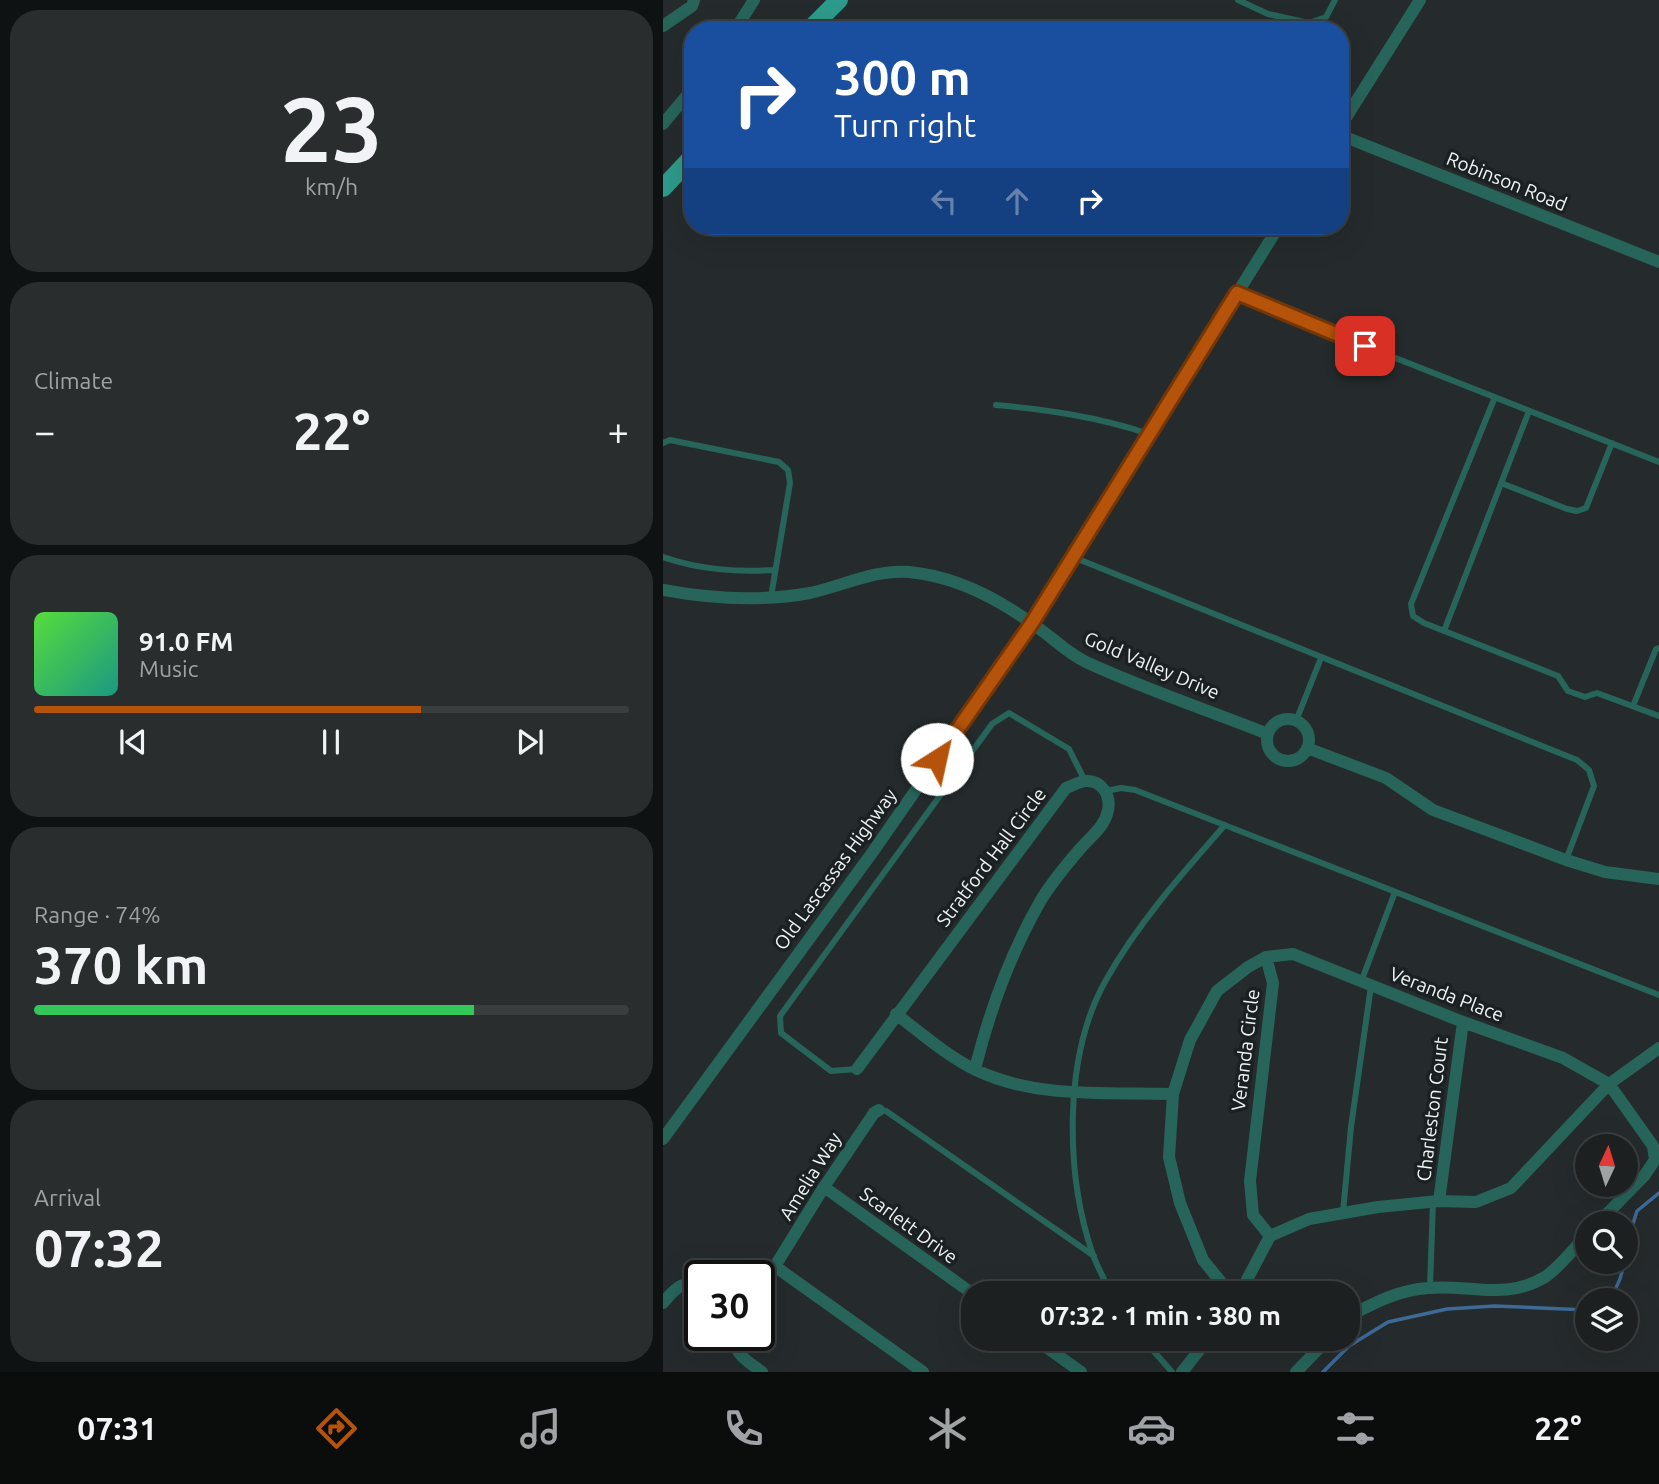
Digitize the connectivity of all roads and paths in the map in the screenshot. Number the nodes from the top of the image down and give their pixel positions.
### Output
1 (694, 0) edge
2 (754, 0) edge
3 (839, 0) edge
4 (1238, 0) edge
5 (1335, 0) edge
6 (1420, 0) edge
7 (741, 21) edge
8 (818, 21) edge
9 (1301, 21) edge
10 (1315, 21) edge
11 (663, 26) edge
12 (684, 99) edge
13 (1349, 113) edge
14 (663, 124) edge
15 (1349, 139) edge
16 (684, 166) edge
17 (663, 188) edge
18 (1273, 235) edge
19 (1659, 262) edge
20 (1237, 293) junction
21 (1495, 397) junction
22 (996, 405) dead end
23 (1529, 411) junction
24 (1149, 434) junction
25 (663, 443) edge
26 (1612, 443) junction
27 (1659, 462) edge
28 (1501, 484) junction
29 (663, 557) edge
30 (1073, 557) junction
31 (775, 570) junction
32 (663, 590) edge
33 (771, 597) junction
34 (1032, 623) junction
35 (1444, 631) junction
36 (1659, 648) edge
37 (1321, 658) junction
38 (1633, 706) junction
39 (1659, 716) edge
40 (1296, 721) junction
41 (1268, 734) junction
42 (1307, 748) junction
43 (1085, 781) junction
44 (1106, 791) junction
45 (1225, 825) junction
46 (1565, 860) junction
47 (1659, 878) edge
48 (1395, 892) junction
49 (1266, 957) junction
50 (1366, 984) junction
51 (1659, 995) edge
52 (896, 1014) junction
53 (1463, 1022) junction
54 (1659, 1048) edge
55 (857, 1069) joint
56 (976, 1069) junction
57 (1609, 1084) junction
58 (1075, 1092) junction
59 (1173, 1094) junction
60 (879, 1110) joint
61 (663, 1139) edge
62 (824, 1187) junction
63 (1436, 1201) junction
64 (1610, 1211) edge
65 (1343, 1212) junction
66 (1270, 1236) junction
67 (1575, 1247) edge
68 (1093, 1256) junction
69 (776, 1267) joint
70 (1105, 1281) edge
71 (1220, 1281) edge
72 (1246, 1281) edge
73 (684, 1284) edge
74 (961, 1285) edge
75 (1430, 1287) junction
76 (663, 1303) edge
77 (1360, 1310) edge
78 (737, 1351) edge
79 (1052, 1351) edge
80 (1154, 1351) edge
81 (1200, 1351) edge
82 (1316, 1351) edge
83 (1186, 1371) edge
84 (762, 1372) edge
85 (923, 1372) edge
86 (1081, 1372) edge
87 (1172, 1372) edge
88 (1296, 1372) edge

1 - 11 street
2 - 7 street
3 - 8 main road
4 - 9 lane
5 - 10 lane
6 - 13 street
12 - 14 street
15 - 19 street, Robinson Road
16 - 17 main road
18 - 20 street, Old Lascassas Highway
20 - 21 lane
20 - 24 street, Old Lascassas Highway
21 - 23 lane
21 - 35 lane
22 - 24 lane
23 - 26 lane
23 - 28 lane
24 - 30 street, Old Lascassas Highway
25 - 31 lane
26 - 27 lane
26 - 28 lane
28 - 35 lane
29 - 31 lane
30 - 34 street, Old Lascassas Highway
30 - 37 lane
31 - 33 lane
32 - 33 street, Gold Valley Drive
33 - 34 street, Gold Valley Drive
34 - 41 street, Gold Valley Drive
34 - 61 street, Old Lascassas Highway
35 - 38 lane
36 - 38 lane
37 - 40 lane
37 - 46 lane
38 - 39 lane
40 - 41 street
40 - 42 street
41 - 42 street
42 - 46 street
43 - 44 street
43 - 52 street, Stratford Hall Circle
43 - 55 lane
44 - 45 lane
44 - 56 street
45 - 48 lane
45 - 58 lane
46 - 47 street
48 - 50 lane
48 - 51 lane
49 - 50 street, Veranda Place
49 - 59 street, Veranda Circle
49 - 66 street, Veranda Circle
50 - 53 street, Veranda Place
50 - 65 lane
52 - 55 street, Stratford Hall Circle
52 - 56 street
53 - 57 street, Veranda Place
53 - 63 street, Charleston Court
54 - 57 street
56 - 58 street
57 - 63 street
57 - 64 street
58 - 59 street
58 - 68 lane
59 - 71 street, Veranda Circle
60 - 62 street, Amelia Way
60 - 68 lane
62 - 69 street, Amelia Way
62 - 74 street, Scarlett Drive
63 - 65 street
63 - 75 lane
65 - 66 street
66 - 72 street
67 - 75 street
68 - 70 lane
69 - 85 street
73 - 76 street
75 - 77 street
78 - 84 street
79 - 86 street
80 - 87 lane
81 - 83 street
82 - 88 street

